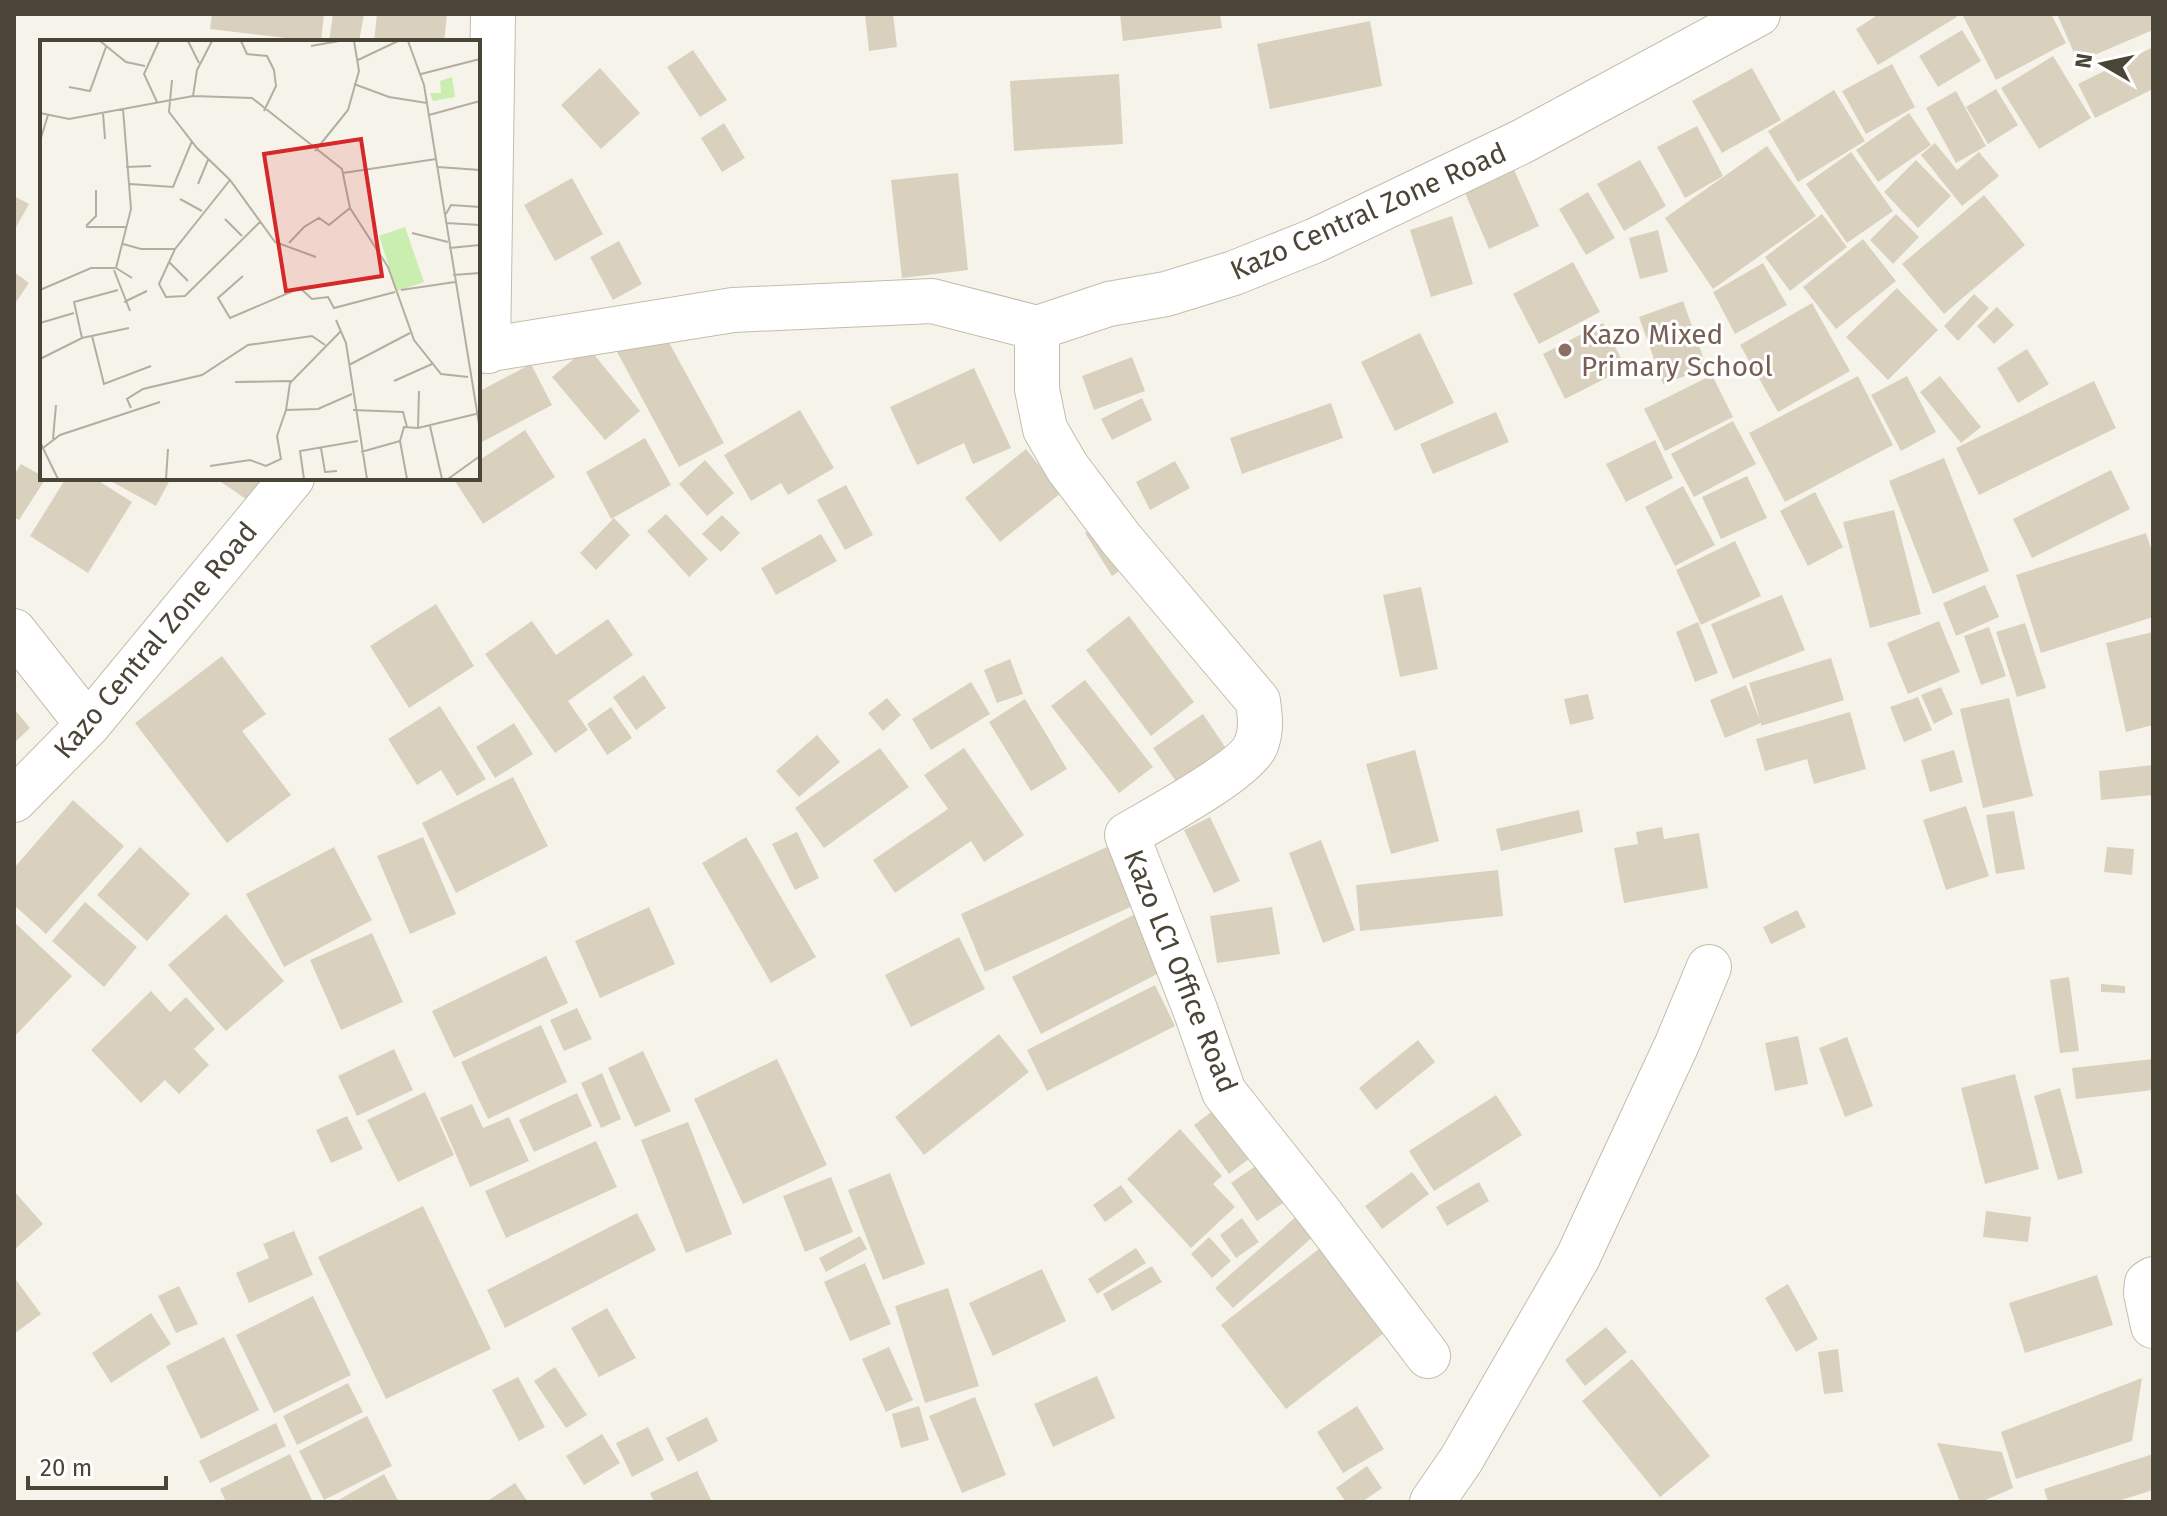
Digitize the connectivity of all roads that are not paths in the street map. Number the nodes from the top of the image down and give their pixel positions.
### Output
1 (493, 14) edge
2 (1758, 14) edge
3 (1037, 328) junction
4 (483, 351) edge
5 (290, 480) edge
6 (14, 631) edge
7 (88, 725) junction
8 (14, 800) edge
9 (1709, 967) dead end
10 (2153, 1279) edge
11 (2153, 1326) edge
12 (1428, 1356) dead end
13 (1432, 1502) edge

1 - 4 street
2 - 3 street, Kazo Central Zone Road
3 - 4 street
3 - 12 street, Kazo LC1 Office Road
5 - 7 street, Kazo Central Zone Road
6 - 7 street
7 - 8 street, Kazo Central Zone Road
9 - 13 street
10 - 11 street

